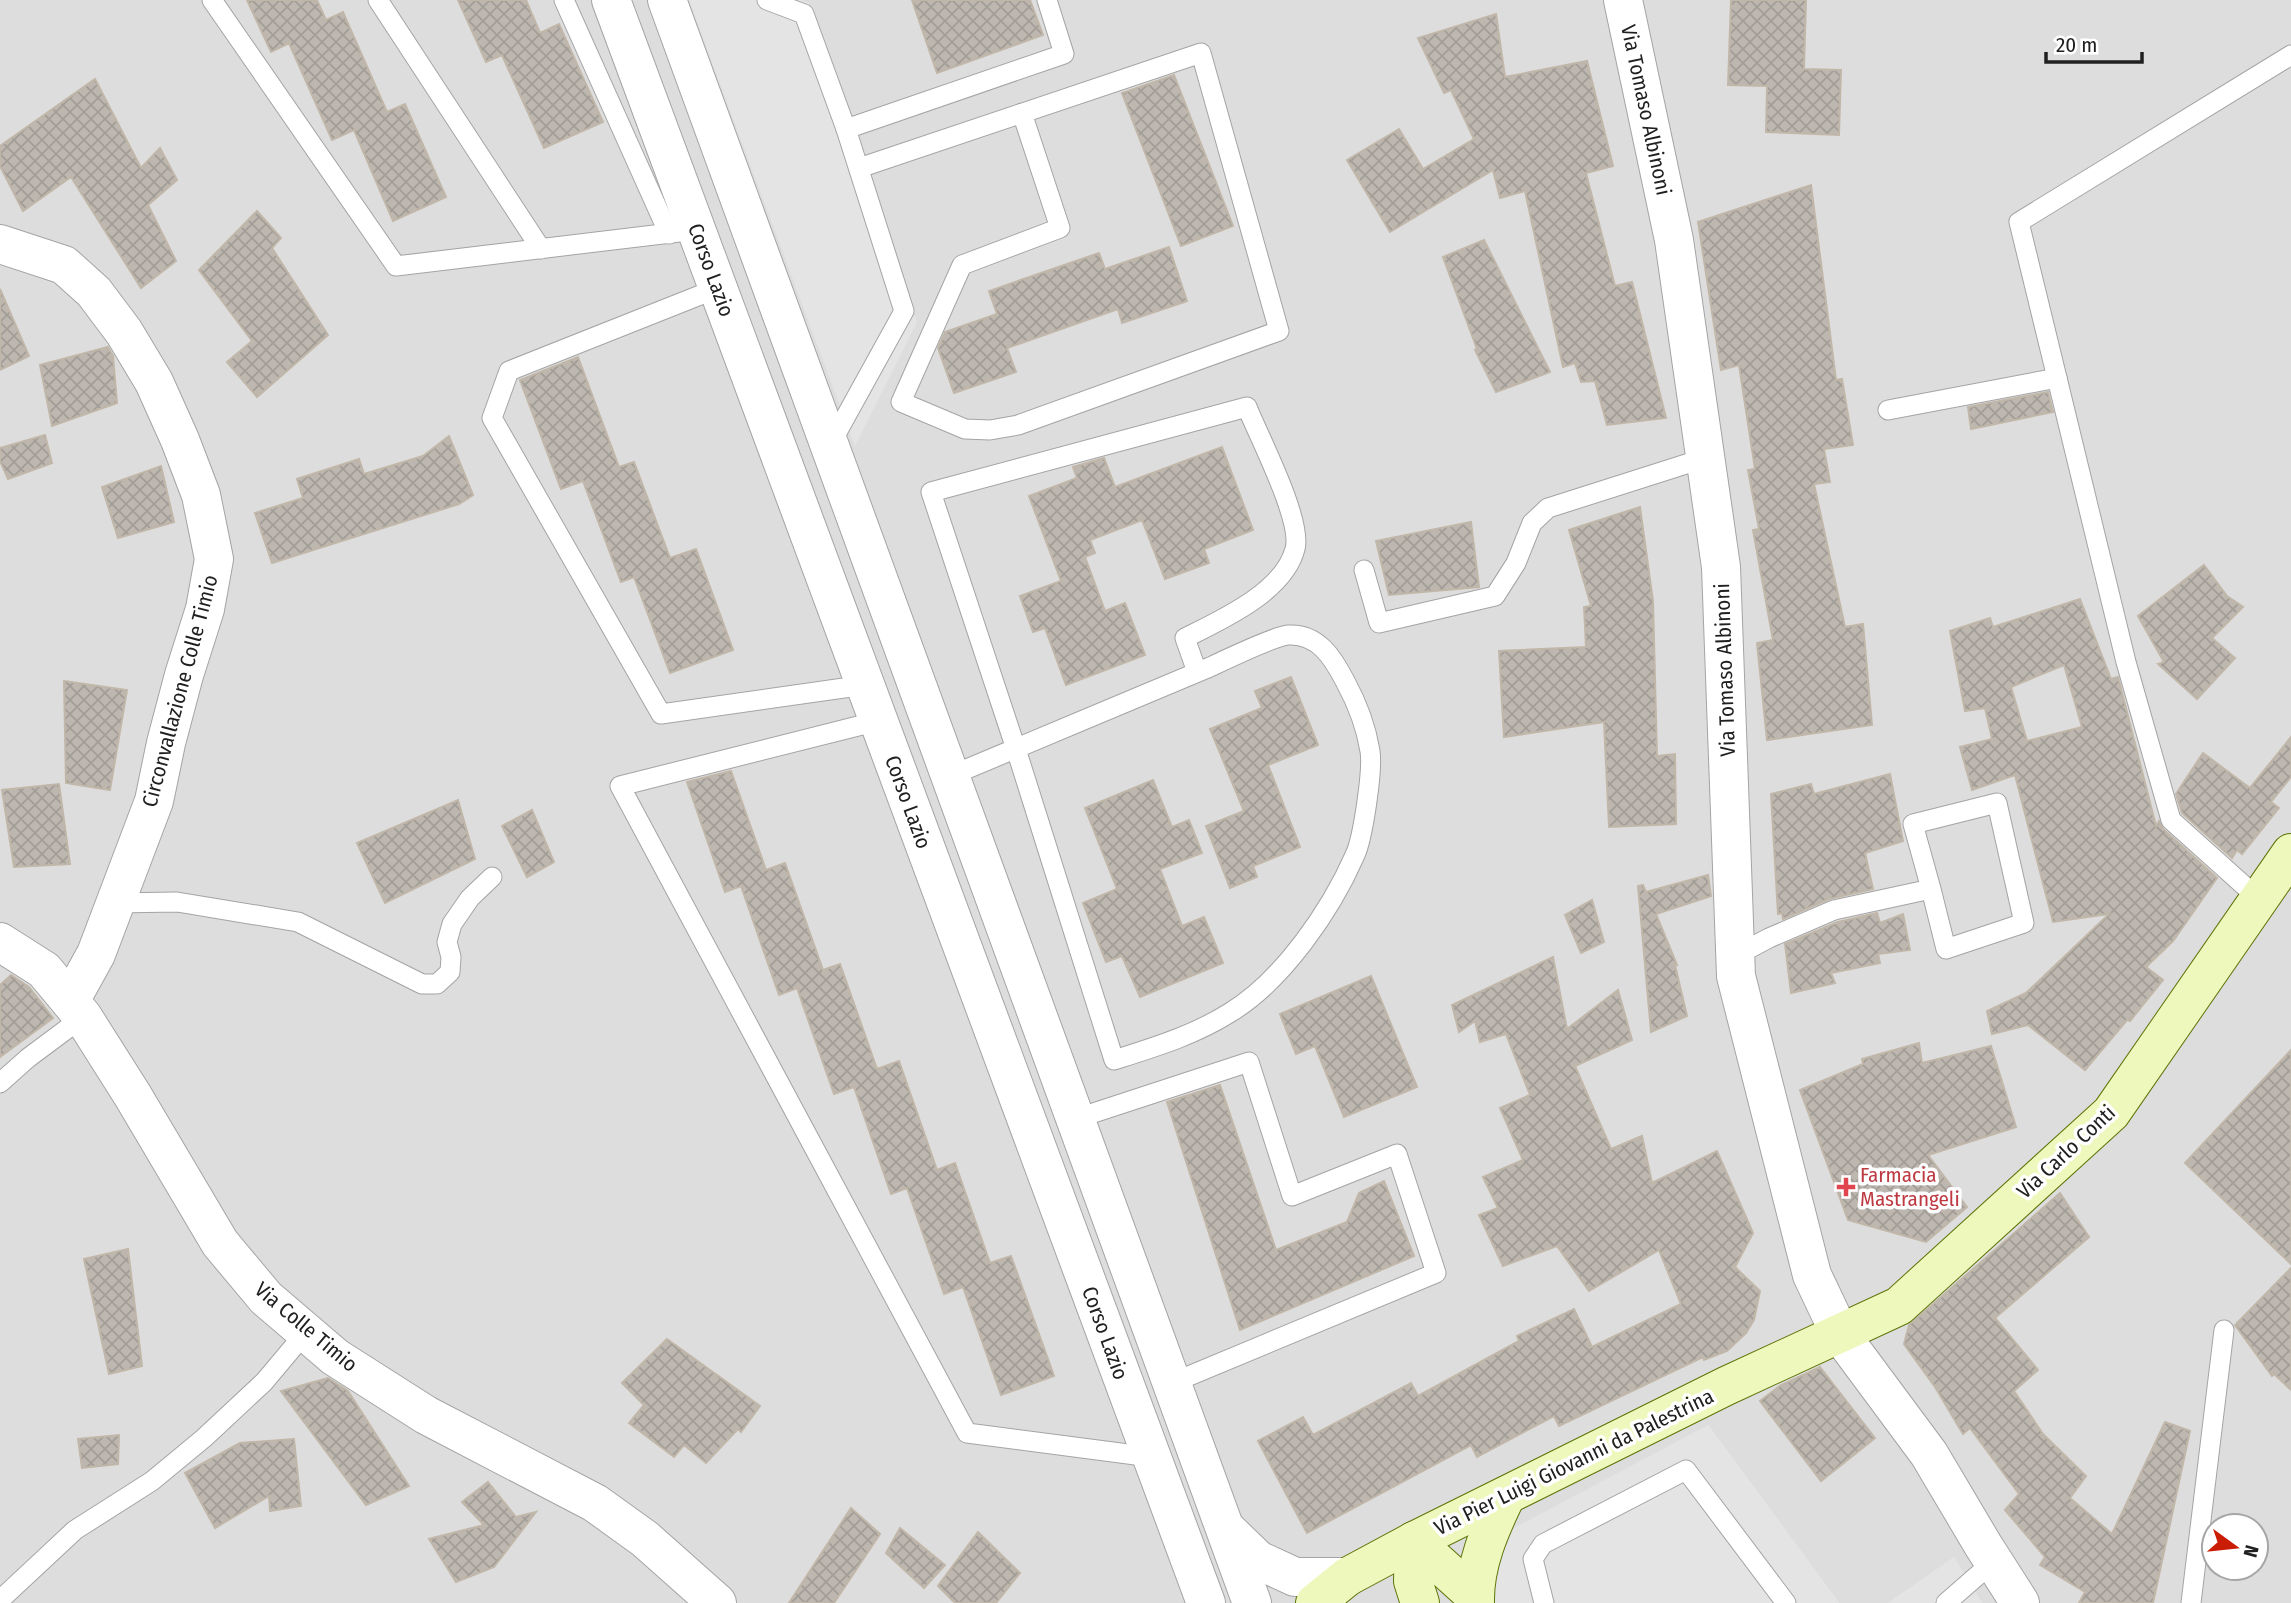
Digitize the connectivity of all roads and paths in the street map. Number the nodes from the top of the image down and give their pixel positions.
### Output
1 (212, 0) edge
2 (378, 0) edge
3 (564, 0) edge
4 (611, 0) edge
5 (667, 0) edge
6 (767, 0) edge
7 (1047, 0) edge
8 (1623, 0) edge
9 (2291, 55) edge
10 (1023, 113) junction
11 (846, 130) junction
12 (859, 168) junction
13 (682, 232) junction
14 (0, 244) edge
15 (541, 249) junction
16 (718, 288) junction
17 (2057, 379) junction
18 (1888, 410) dead end
19 (829, 445) junction
20 (1705, 458) junction
21 (1364, 570) dead end
22 (1197, 672) junction
23 (865, 685) junction
24 (878, 721) junction
25 (1016, 749) junction
26 (950, 776) junction
27 (2291, 853) edge
28 (492, 877) dead end
29 (1931, 889) junction
30 (2259, 899) junction
31 (115, 903) junction
32 (0, 942) edge
33 (1735, 956) junction
34 (76, 1009) junction
35 (0, 1083) edge
36 (1076, 1119) junction
37 (2224, 1330) dead end
38 (306, 1332) junction
39 (1840, 1334) junction
40 (1172, 1383) junction
41 (1151, 1457) junction
42 (1506, 1496) junction
43 (1224, 1527) junction
44 (1414, 1541) junction
45 (1993, 1562) junction
46 (1347, 1577) junction
47 (0, 1600) edge
48 (1475, 1600) edge
49 (717, 1603) edge
50 (1206, 1603) edge
51 (1252, 1603) edge
52 (1315, 1603) edge
53 (1420, 1603) edge
54 (1544, 1603) edge
55 (1786, 1603) edge
56 (1946, 1603) edge
57 (2021, 1603) edge
58 (2191, 1603) edge

1 - 15 lane
2 - 15 lane
3 - 13 lane
4 - 13 street, Corso Lazio
5 - 19 street
6 - 11 lane
7 - 11 lane
8 - 20 street, Via Tomaso Albinoni
9 - 17 lane
10 - 10 lane
10 - 12 lane
11 - 12 lane
12 - 19 lane
13 - 15 lane
13 - 16 street, Corso Lazio
14 - 31 street, Circonvallazione Colle Timio
16 - 23 street, Corso Lazio
16 - 23 lane
17 - 18 lane
17 - 30 lane
19 - 26 street
20 - 21 lane
20 - 33 street, Via Tomaso Albinoni
22 - 25 lane
22 - 25 lane
22 - 25 lane
23 - 24 street, Corso Lazio
24 - 41 street, Corso Lazio
24 - 41 lane
25 - 26 lane
26 - 36 street
27 - 30 street, Via Carlo Conti
28 - 31 lane
29 - 29 lane
29 - 33 lane
30 - 39 street, Via Carlo Conti
31 - 34 street, Circonvallazione Colle Timio
32 - 34 street, Via Colle Timio
33 - 39 street, Via Tomaso Albinoni
34 - 35 lane
34 - 38 street, Via Colle Timio
36 - 40 street
36 - 40 lane
37 - 58 lane
38 - 47 lane
38 - 49 street, Via Colle Timio
39 - 42 street, Via Pier Luigi Giovanni da Palestrina
39 - 45 street, Via Tomaso Albinoni
40 - 43 street
41 - 50 street, Corso Lazio
42 - 44 street, Via Pier Luigi Giovanni da Palestrina
42 - 48 street
43 - 46 street
43 - 51 street
44 - 46 street, Via Pier Luigi Giovanni da Palestrina
44 - 48 street
44 - 53 street
45 - 56 lane
45 - 57 street, Via Tomaso Albinoni
46 - 52 street, Via Pier Luigi Giovanni da Palestrina
54 - 55 lane

